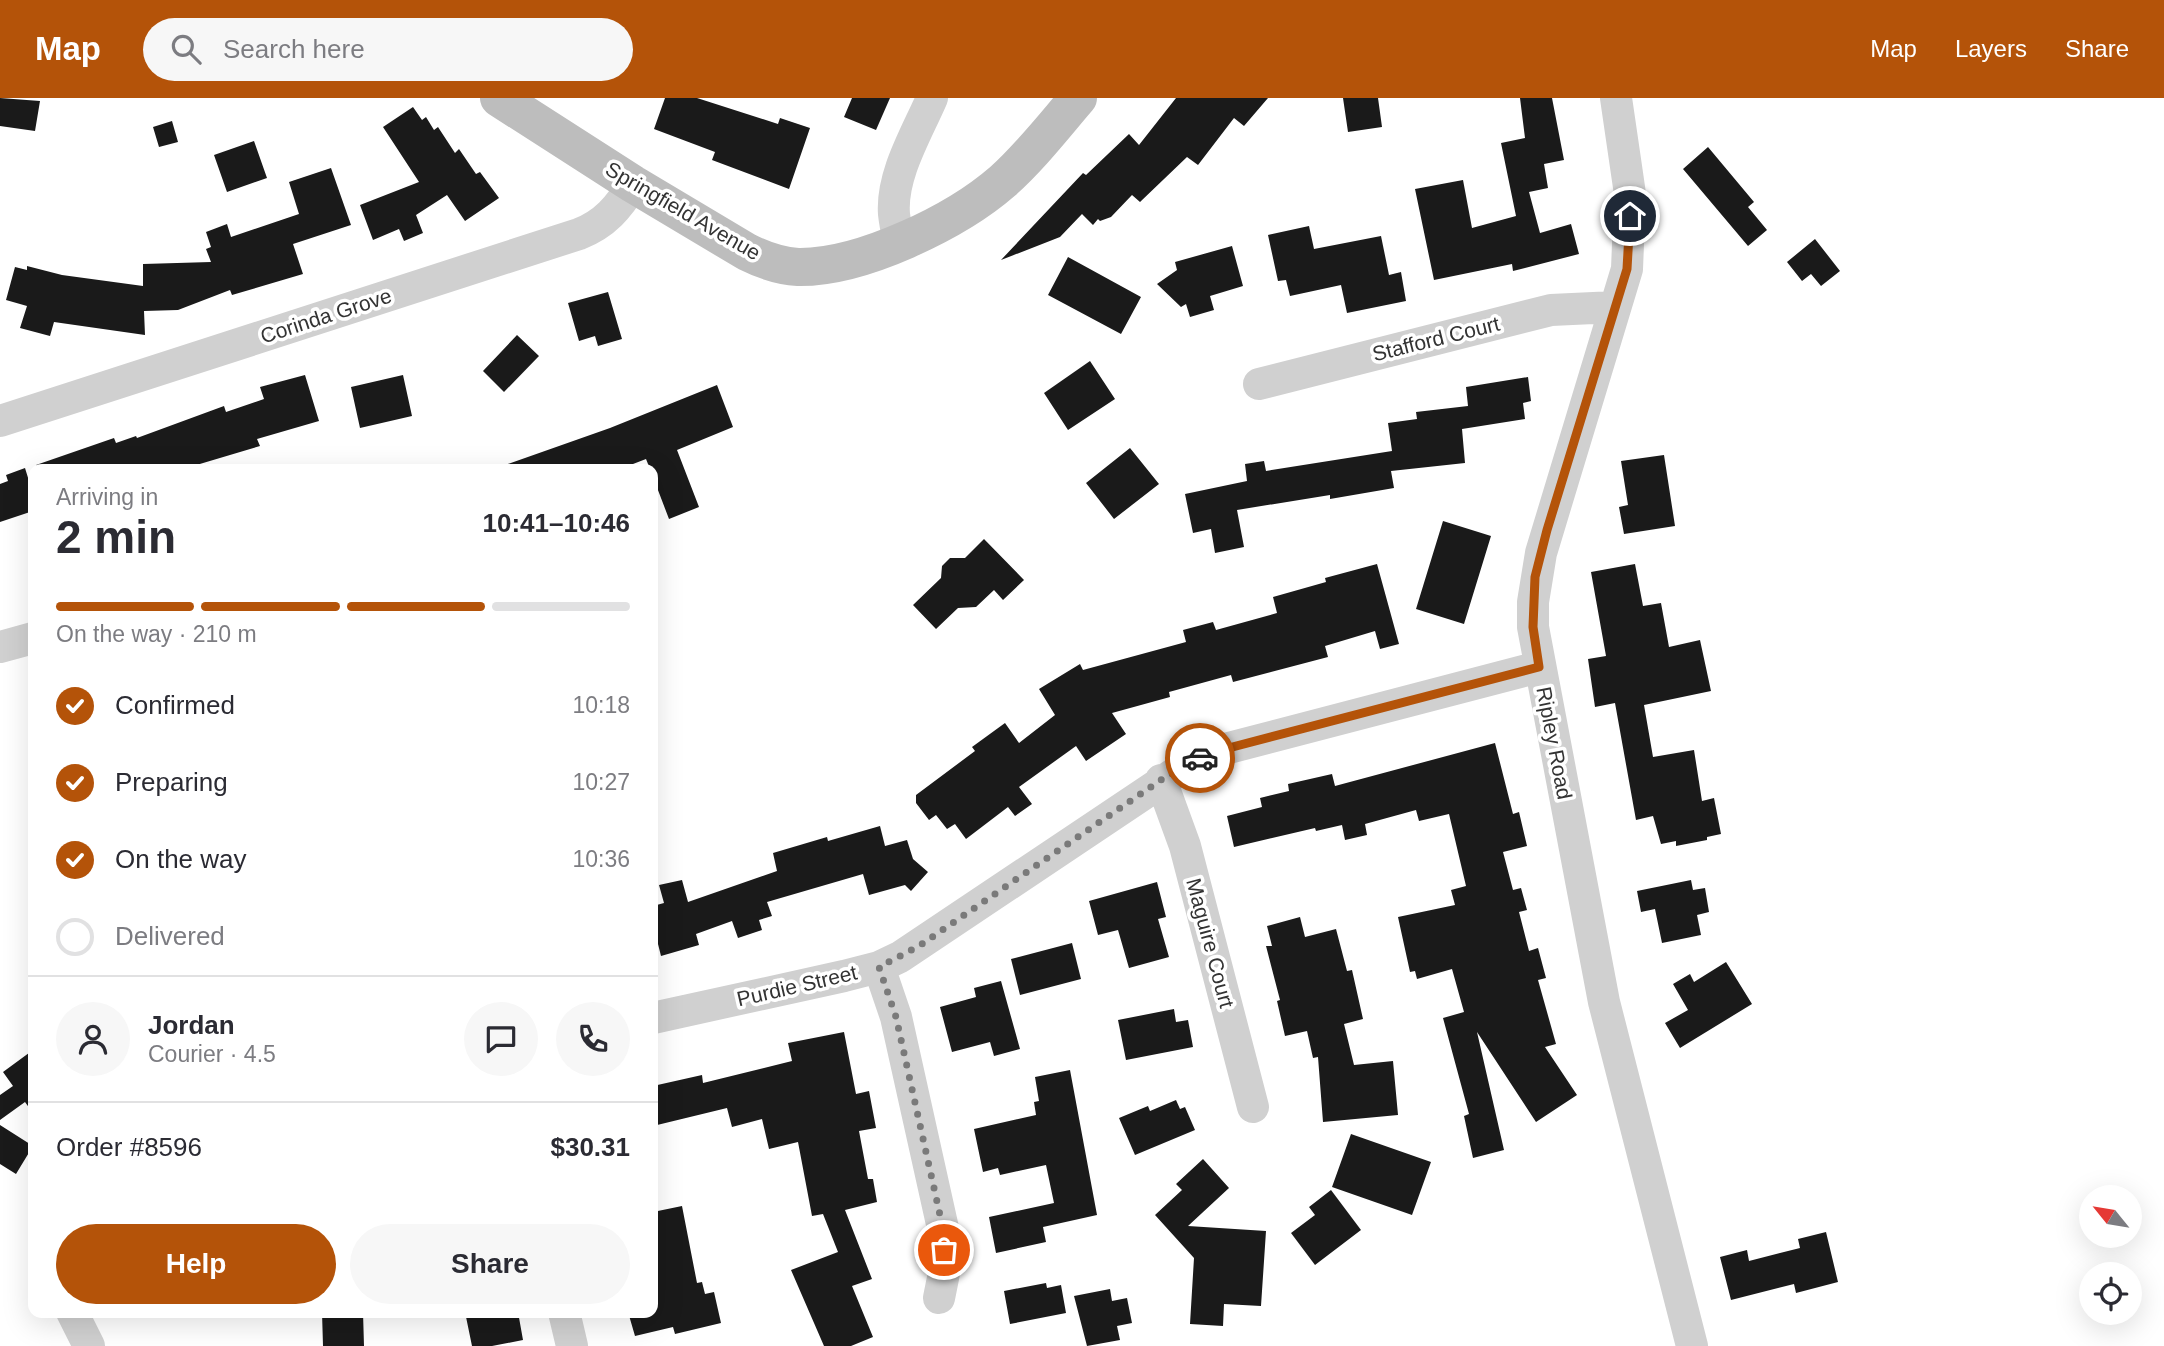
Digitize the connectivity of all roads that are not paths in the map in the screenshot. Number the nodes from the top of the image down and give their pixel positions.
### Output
1 (499, 98) edge
2 (932, 98) edge
3 (1078, 98) edge
4 (1616, 98) edge
5 (633, 184) junction
6 (899, 242) junction
7 (1615, 307) junction
8 (1259, 384) dead end
9 (0, 421) edge
10 (28, 639) edge
11 (0, 647) edge
12 (1539, 667) junction
13 (1161, 780) junction
14 (879, 967) junction
15 (658, 1017) edge
16 (1253, 1107) dead end
17 (939, 1298) dead end
18 (75, 1318) edge
19 (565, 1318) edge
20 (89, 1346) edge
21 (572, 1346) edge
22 (1692, 1346) edge

1 - 5 street, Springfield Avenue
2 - 6 street
3 - 6 street, Springfield Avenue
4 - 7 street, Ripley Road
5 - 6 street, Springfield Avenue
5 - 9 street, Corinda Grove
7 - 8 street, Stafford Court
7 - 12 street, Ripley Road
10 - 11 street
12 - 13 street, Purdie Street
12 - 22 street, Ripley Road
13 - 14 street, Purdie Street
13 - 16 street, Maguire Court
14 - 15 street, Purdie Street
14 - 17 street
18 - 20 street
19 - 21 street

